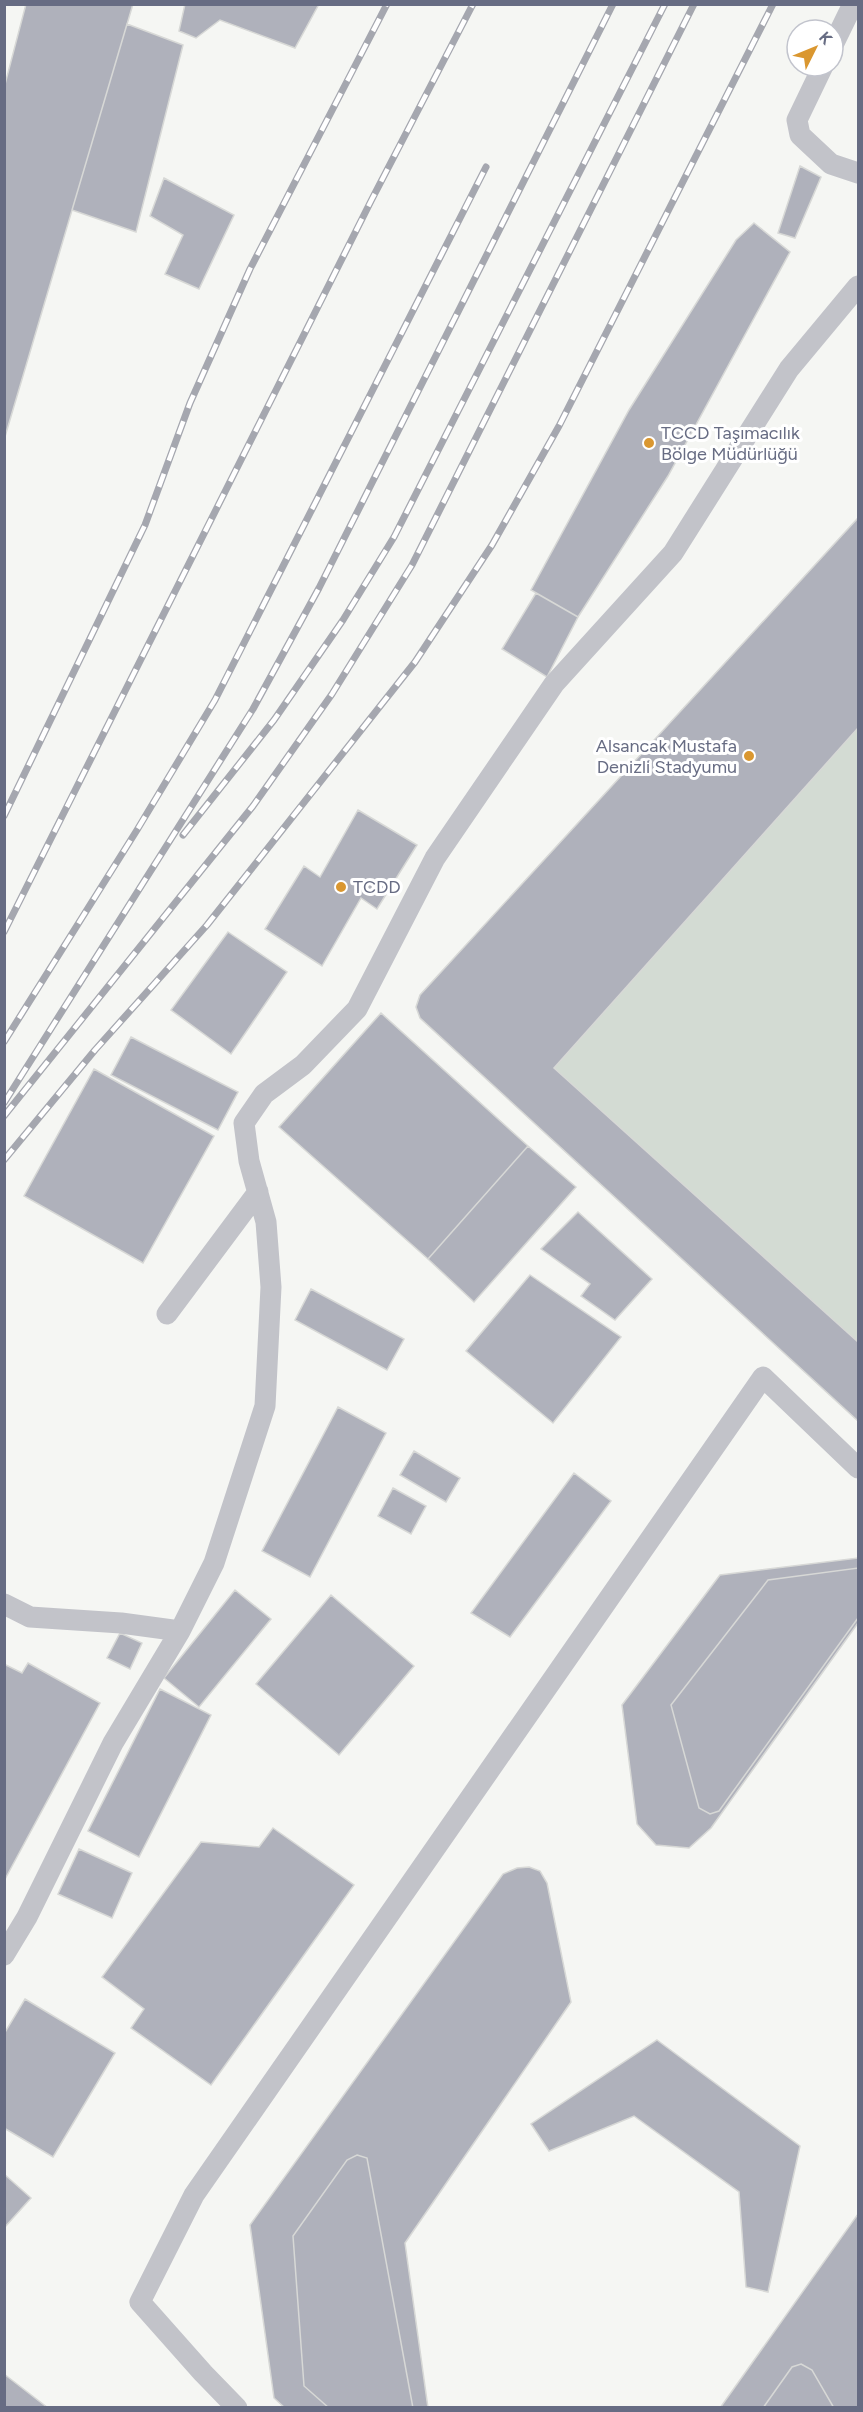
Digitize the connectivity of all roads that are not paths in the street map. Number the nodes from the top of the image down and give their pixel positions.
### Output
1 (853, 4) edge
2 (845, 20) edge
3 (817, 78) edge
4 (858, 173) edge
5 (858, 286) edge
6 (258, 1192) junction
7 (167, 1314) dead end
8 (858, 1468) edge
9 (4, 1605) edge
10 (180, 1631) junction
11 (4, 1955) edge
12 (237, 2408) edge

1 - 2 lane
3 - 4 lane
5 - 6 lane
6 - 7 lane
6 - 10 lane
8 - 12 lane
9 - 10 lane
10 - 11 lane

